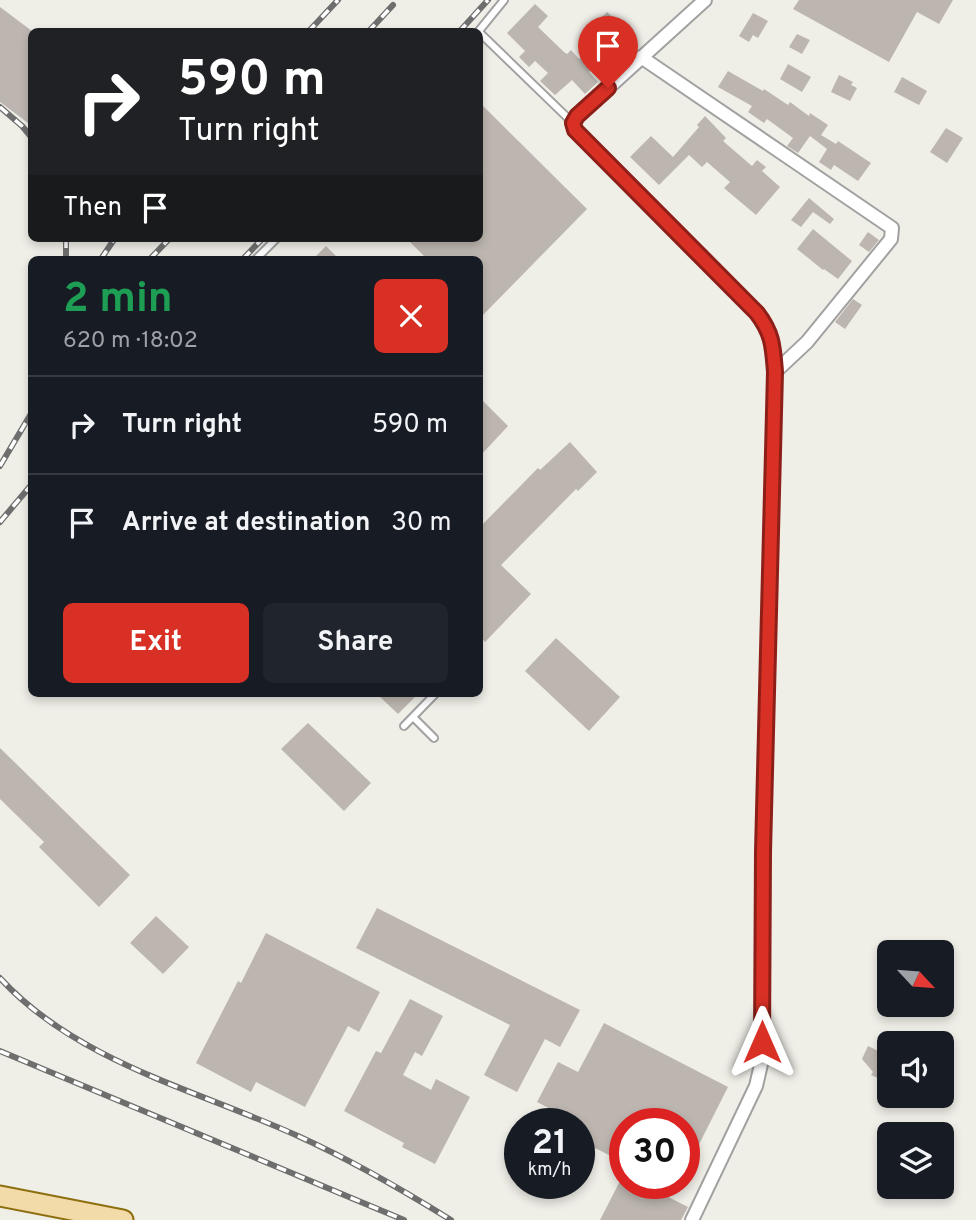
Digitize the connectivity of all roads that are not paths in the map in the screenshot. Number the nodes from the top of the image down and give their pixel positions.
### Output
1 (504, 0) edge
2 (705, 0) edge
3 (482, 28) edge
4 (483, 36) edge
5 (641, 57) junction
6 (573, 123) junction
7 (272, 242) edge
8 (259, 256) edge
9 (775, 372) junction
10 (432, 697) edge
11 (413, 717) junction
12 (404, 726) dead end
13 (434, 738) dead end
14 (0, 1196) edge
15 (124, 1220) edge
16 (692, 1220) edge

1 - 3 lane
2 - 5 street
4 - 6 lane
5 - 6 street
5 - 9 street
6 - 9 street
7 - 8 lane
9 - 16 street
10 - 11 lane
11 - 12 lane
11 - 13 lane
14 - 15 main road

